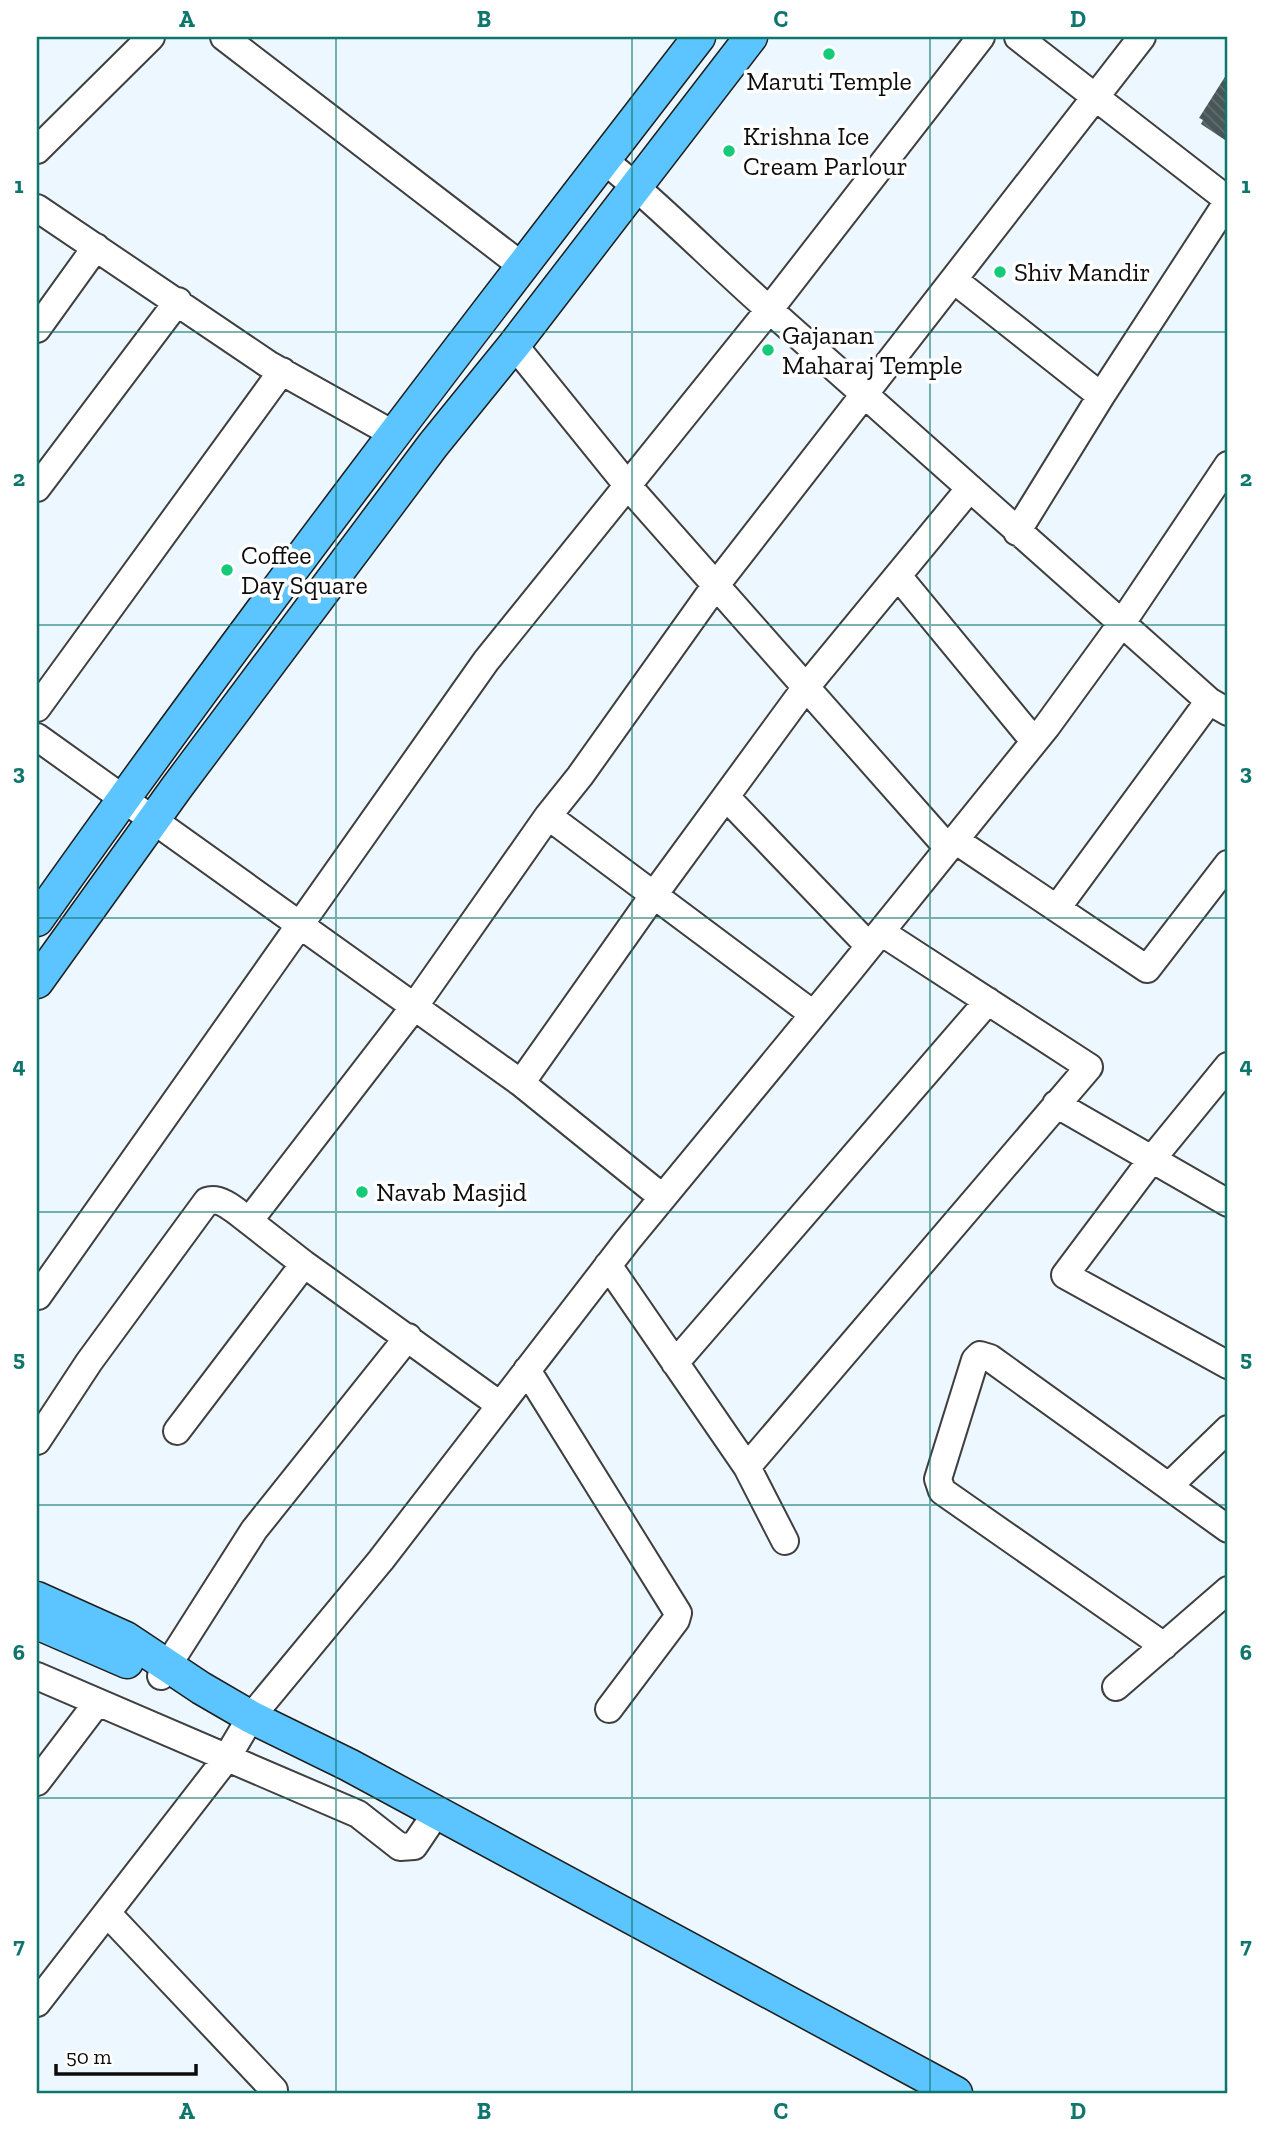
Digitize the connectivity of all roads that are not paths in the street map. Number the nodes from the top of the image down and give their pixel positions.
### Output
1 (151, 37) edge
2 (224, 37) edge
3 (699, 37) edge
4 (751, 37) edge
5 (981, 37) edge
6 (1018, 37) edge
7 (1142, 37) edge
8 (1097, 96) junction
9 (37, 150) edge
10 (604, 160) junction
11 (635, 186) junction
12 (1228, 201) edge
13 (37, 208) edge
14 (96, 247) junction
15 (522, 267) junction
16 (954, 280) junction
17 (178, 301) junction
18 (769, 310) junction
19 (37, 328) edge
20 (514, 345) junction
21 (282, 371) junction
22 (864, 394) junction
23 (1101, 396) junction
24 (395, 435) junction
25 (1228, 465) edge
26 (628, 486) junction
27 (37, 488) edge
28 (970, 488) junction
29 (1017, 532) junction
30 (898, 576) junction
31 (716, 585) junction
32 (1122, 623) junction
33 (806, 687) junction
34 (1219, 707) edge
35 (37, 708) edge
36 (37, 737) edge
37 (1034, 741) junction
38 (727, 798) junction
39 (122, 799) junction
40 (548, 816) junction
41 (152, 820) junction
42 (952, 844) junction
43 (1228, 863) edge
44 (653, 896) junction
45 (1057, 908) junction
46 (39, 910) edge
47 (298, 924) junction
48 (875, 939) junction
49 (37, 982) edge
50 (988, 1001) junction
51 (414, 1007) junction
52 (813, 1014) junction
53 (1228, 1066) edge
54 (521, 1083) junction
55 (1076, 1116) junction
56 (1152, 1159) junction
57 (662, 1198) junction
58 (1228, 1203) edge
59 (249, 1221) junction
60 (304, 1265) junction
61 (608, 1265) junction
62 (38, 1296) edge
63 (408, 1337) junction
64 (675, 1363) junction
65 (1228, 1365) edge
66 (527, 1370) junction
67 (500, 1405) junction
68 (1228, 1429) edge
69 (177, 1431) dead end
70 (37, 1441) edge
71 (747, 1467) junction
72 (1169, 1486) junction
73 (1228, 1529) edge
74 (785, 1541) dead end
75 (1228, 1590) edge
76 (37, 1598) edge
77 (37, 1623) edge
78 (1164, 1646) junction
79 (165, 1671) junction
80 (37, 1676) edge
81 (1116, 1687) dead end
82 (97, 1703) junction
83 (609, 1709) dead end
84 (251, 1717) junction
85 (226, 1759) junction
86 (37, 1782) edge
87 (437, 1812) junction
88 (107, 1913) junction
89 (37, 2003) edge
90 (274, 2090) dead end
91 (956, 2093) edge

1 - 9 street
2 - 15 street
3 - 10 main road
4 - 11 main road
5 - 18 street
6 - 8 street
7 - 8 street
8 - 12 street
8 - 16 street
10 - 11 street
10 - 15 main road
11 - 18 street
11 - 20 main road
12 - 23 street
13 - 14 street
14 - 17 street
14 - 19 street
15 - 24 main road
16 - 22 street
16 - 23 street
17 - 21 street
17 - 27 street
18 - 22 street
18 - 26 street
20 - 26 street
20 - 41 main road
21 - 24 street
21 - 35 street
22 - 28 street
22 - 31 street
23 - 29 street
24 - 39 main road
25 - 32 street
26 - 31 street
26 - 47 street
28 - 29 street
28 - 30 street
29 - 32 street
30 - 33 street
30 - 37 street
31 - 33 street
31 - 40 street
32 - 34 street
32 - 37 street
33 - 38 street
33 - 42 street
34 - 45 street
36 - 39 street
37 - 42 street
38 - 44 street
38 - 48 street
39 - 41 street
39 - 46 main road
40 - 44 street
40 - 51 street
41 - 47 street
41 - 49 main road
42 - 45 street
42 - 48 street
43 - 45 street
44 - 52 street
44 - 54 street
47 - 51 street
47 - 62 street
48 - 50 street
48 - 52 street
50 - 55 street
50 - 64 street
51 - 54 street
51 - 59 street
52 - 57 street
53 - 56 street
54 - 57 street
55 - 56 street
55 - 71 street
56 - 58 street
56 - 65 street
57 - 61 street
59 - 60 street
59 - 70 street
60 - 63 street
60 - 69 street
61 - 64 street
61 - 66 street
63 - 67 street
63 - 79 street
64 - 71 street
66 - 67 street
66 - 83 street
67 - 84 street
68 - 72 street
71 - 74 street
72 - 73 street
72 - 78 street
75 - 78 street
76 - 79 main road
77 - 79 main road
78 - 81 street
79 - 84 main road
80 - 82 street
82 - 85 street
82 - 86 street
84 - 85 street
84 - 87 main road
85 - 87 street
85 - 88 street
87 - 91 main road
88 - 89 street
88 - 90 street

